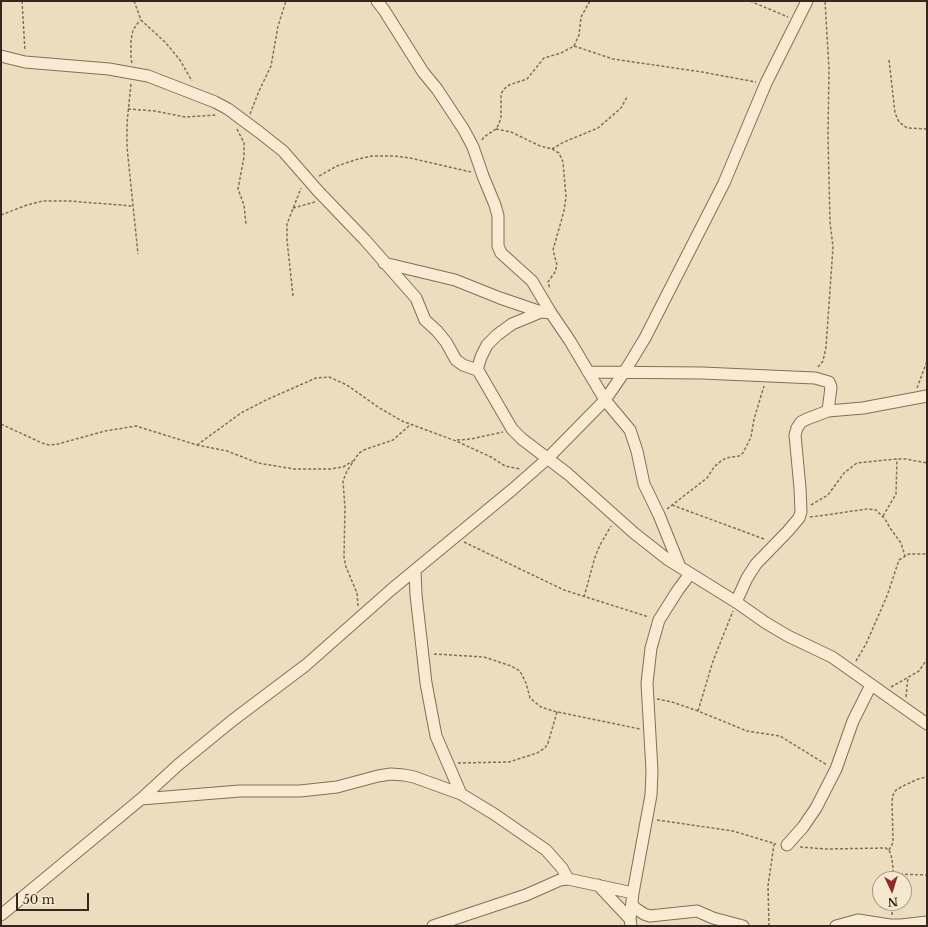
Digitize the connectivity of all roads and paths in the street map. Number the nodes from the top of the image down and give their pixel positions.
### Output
1 (22, 1) edge
2 (134, 1) edge
3 (286, 1) edge
4 (376, 1) edge
5 (590, 1) edge
6 (750, 1) edge
7 (807, 1) edge
8 (825, 1) edge
9 (141, 20) junction
10 (797, 21) junction
11 (574, 46) junction
12 (1, 56) edge
13 (890, 60) dead end
14 (25, 62) junction
15 (133, 72) junction
16 (766, 83) junction
17 (198, 94) junction
18 (627, 97) dead end
19 (128, 109) junction
20 (223, 115) dead end
21 (247, 123) junction
22 (235, 126) dead end
23 (496, 129) junction
24 (927, 129) edge
25 (482, 140) dead end
26 (552, 149) junction
27 (483, 176) junction
28 (308, 179) junction
29 (326, 200) junction
30 (133, 206) junction
31 (293, 208) junction
32 (1, 215) edge
33 (246, 224) dead end
34 (138, 254) dead end
35 (384, 263) junction
36 (552, 292) dead end
37 (293, 296) dead end
38 (546, 312) junction
39 (927, 361) edge
40 (816, 369) dead end
41 (477, 370) junction
42 (625, 371) junction
43 (588, 372) junction
44 (767, 376) junction
45 (927, 396) edge
46 (911, 399) junction
47 (605, 400) junction
48 (828, 411) junction
49 (1, 424) edge
50 (410, 424) junction
51 (512, 429) junction
52 (456, 441) junction
53 (197, 445) junction
54 (547, 459) junction
55 (897, 459) junction
56 (353, 461) junction
57 (927, 463) edge
58 (533, 472) junction
59 (672, 505) junction
60 (659, 515) junction
61 (800, 515) junction
62 (884, 516) junction
63 (616, 518) junction
64 (455, 538) junction
65 (775, 544) junction
66 (927, 554) edge
67 (905, 556) junction
68 (680, 568) junction
69 (415, 570) junction
70 (690, 574) junction
71 (584, 597) junction
72 (736, 602) junction
73 (360, 618) junction
74 (659, 620) junction
75 (422, 653) junction
76 (927, 659) edge
77 (850, 670) junction
78 (908, 677) junction
79 (876, 689) junction
80 (648, 698) junction
81 (906, 709) junction
82 (698, 711) junction
83 (557, 712) junction
84 (927, 724) edge
85 (650, 731) junction
86 (447, 763) junction
87 (836, 769) junction
88 (927, 777) edge
89 (461, 794) junction
90 (141, 799) junction
91 (774, 844) dead end
92 (786, 845) dead end
93 (888, 850) dead end
94 (912, 875) edge
95 (927, 875) edge
96 (568, 879) junction
97 (598, 885) junction
98 (633, 899) junction
99 (1, 915) edge
100 (631, 922) edge
101 (927, 922) edge
102 (433, 926) edge
103 (743, 926) edge
104 (769, 926) edge
105 (836, 926) edge

1 - 14 path
2 - 9 path
3 - 21 path
4 - 27 street
5 - 11 path
6 - 10 path
7 - 10 street
8 - 40 path
9 - 15 path
9 - 17 path
10 - 16 street
11 - 16 path
11 - 23 path
12 - 14 street
13 - 24 path
14 - 15 street
15 - 17 street
15 - 19 path
16 - 42 street
17 - 21 street
18 - 26 path
19 - 20 path
19 - 30 path
21 - 28 street
22 - 33 path
23 - 25 path
23 - 26 path
26 - 36 path
27 - 28 path
27 - 38 street
28 - 29 street
28 - 31 path
29 - 31 path
29 - 35 street
30 - 32 path
30 - 34 path
31 - 37 path
35 - 38 street
35 - 41 street
38 - 41 street
38 - 43 street
39 - 46 path
41 - 51 street
42 - 43 street
42 - 44 street
42 - 47 street
43 - 47 street
44 - 48 street
44 - 59 path
45 - 46 street
46 - 48 street
47 - 54 street
47 - 60 street
48 - 61 street
49 - 53 path
50 - 52 path
50 - 53 path
50 - 56 path
51 - 52 path
51 - 54 street
52 - 58 path
53 - 56 path
54 - 58 street
54 - 63 street
55 - 57 path
55 - 61 path
55 - 62 path
56 - 73 path
58 - 64 street
59 - 60 path
59 - 65 path
60 - 68 street
61 - 62 path
61 - 65 street
62 - 67 path
63 - 68 street
63 - 71 path
64 - 69 street
64 - 71 path
65 - 72 street
66 - 67 path
67 - 77 path
68 - 70 street
69 - 73 street
69 - 75 street
70 - 72 street
70 - 74 street
71 - 74 path
72 - 77 street
72 - 82 path
73 - 90 street
74 - 80 street
75 - 83 path
75 - 86 street
76 - 78 path
77 - 79 street
78 - 79 path
78 - 81 path
79 - 81 street
79 - 87 street
80 - 82 path
80 - 85 street
81 - 84 street
82 - 87 path
83 - 85 path
83 - 86 path
85 - 98 street
86 - 89 street
87 - 92 street
88 - 93 path
89 - 90 street
89 - 96 street
90 - 99 street
91 - 104 path
94 - 95 path
96 - 97 street
96 - 102 street
97 - 98 street
97 - 100 street
98 - 100 street
98 - 103 street
101 - 105 street

